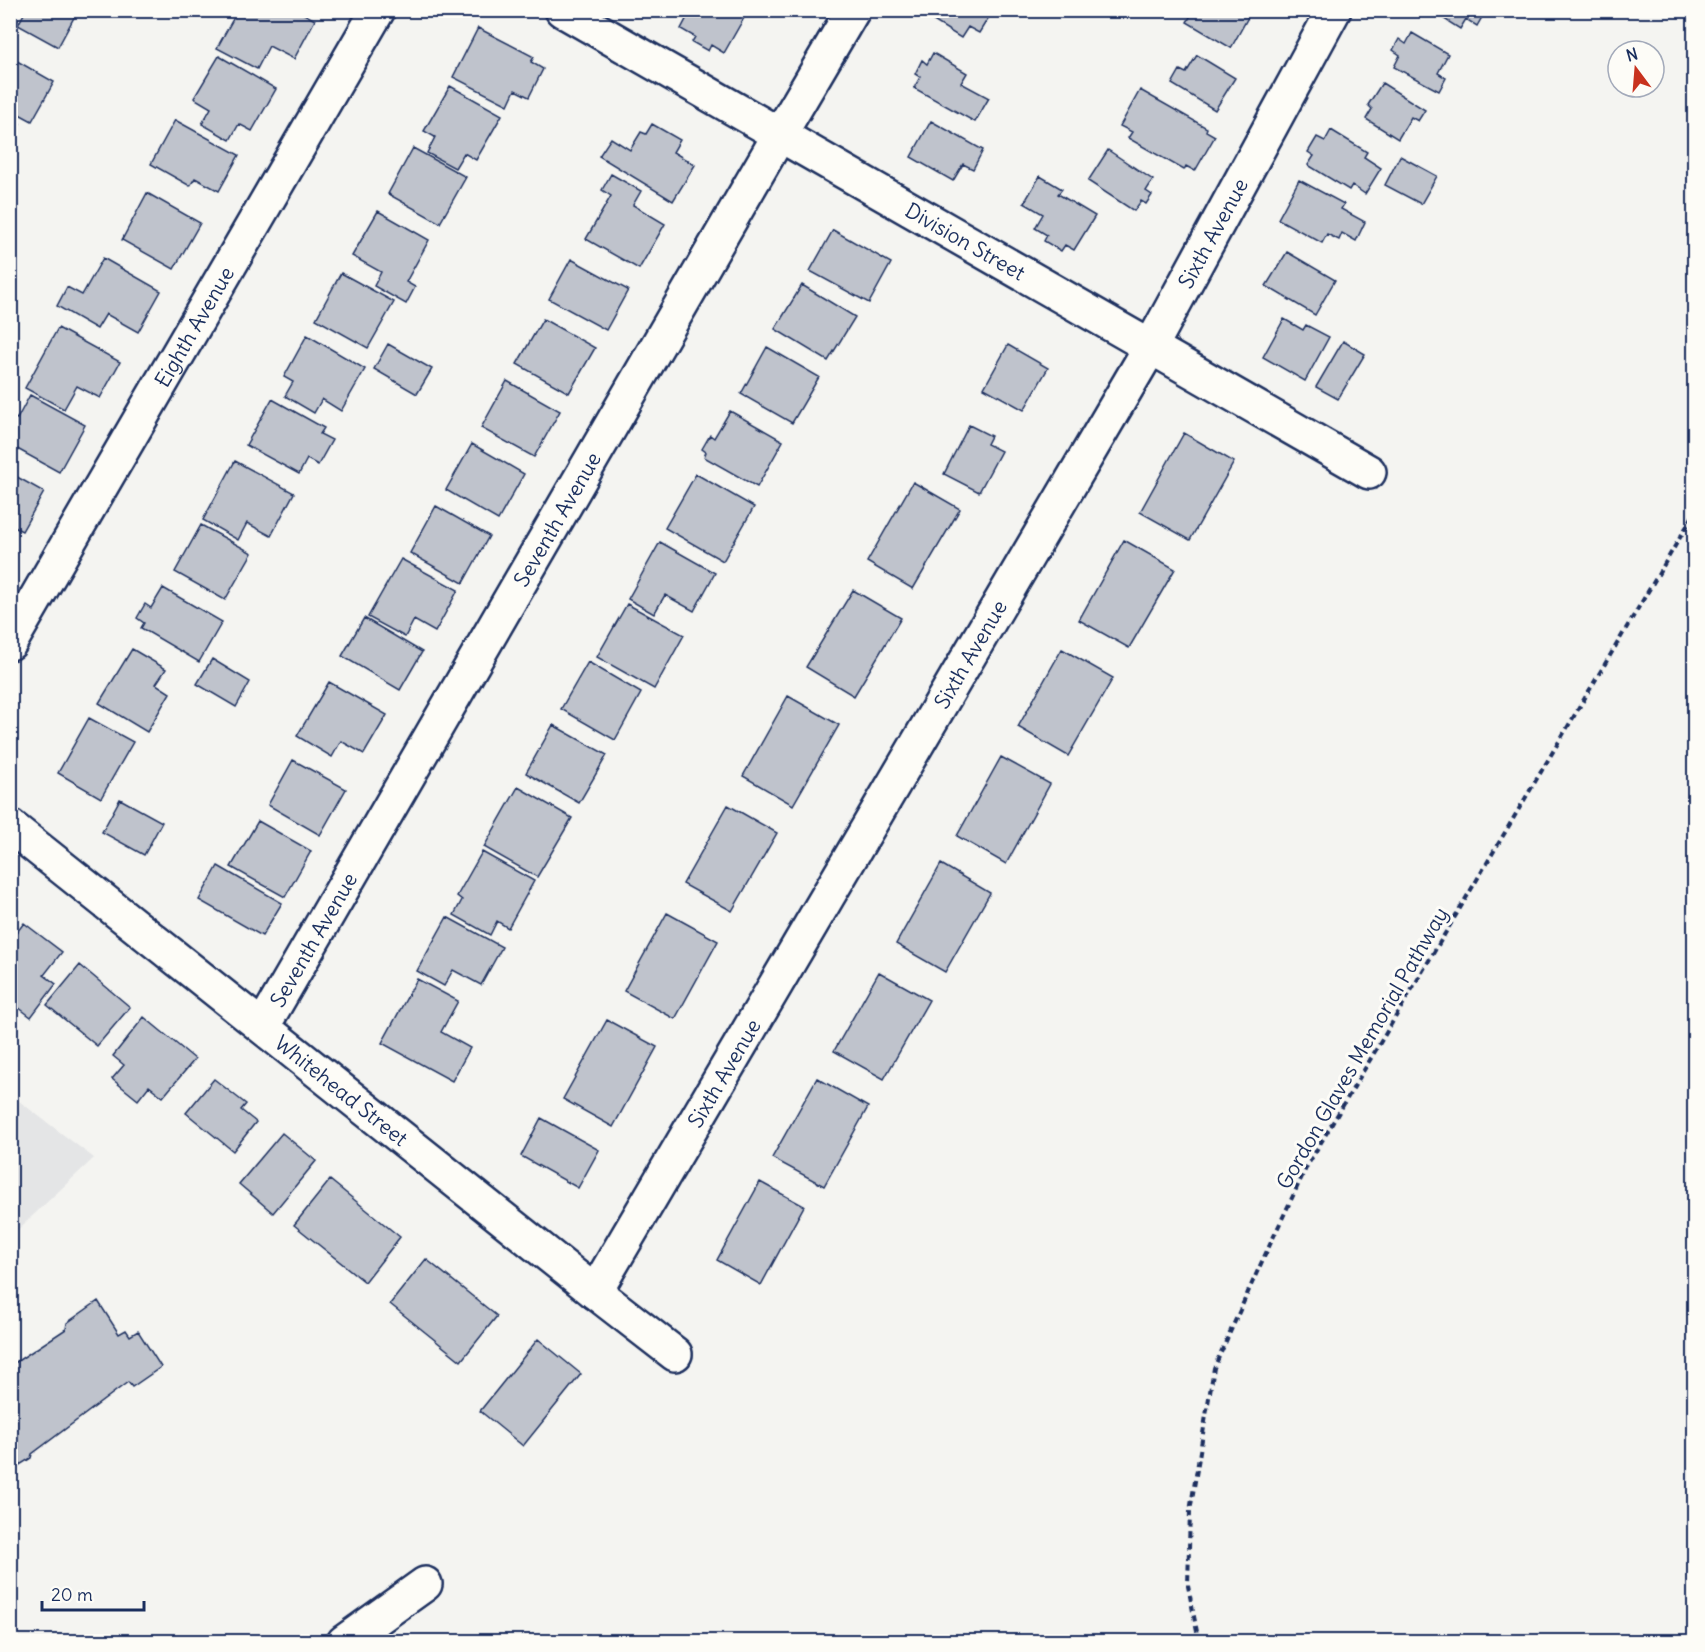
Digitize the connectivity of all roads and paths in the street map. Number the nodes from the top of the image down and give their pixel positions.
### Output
1 (378, 10) edge
2 (562, 10) edge
3 (853, 10) edge
4 (1334, 10) edge
5 (780, 134) junction
6 (1150, 348) junction
7 (1369, 472) dead end
8 (1695, 514) edge
9 (10, 643) edge
10 (10, 826) edge
11 (263, 1026) junction
12 (595, 1292) junction
13 (675, 1354) dead end
14 (425, 1584) dead end
15 (344, 1641) edge
16 (1199, 1641) edge

1 - 9 street, Eighth Avenue
2 - 5 street, Division Street
3 - 5 street, Seventh Avenue
4 - 6 street, Sixth Avenue
5 - 6 street, Division Street
5 - 11 street, Seventh Avenue
6 - 7 street, Division Street
6 - 12 street, Sixth Avenue
8 - 16 path, Gordon Glaves Memorial Pathway
10 - 11 street, Whitehead Street
11 - 12 street, Whitehead Street
12 - 13 street, Whitehead Street
14 - 15 street

